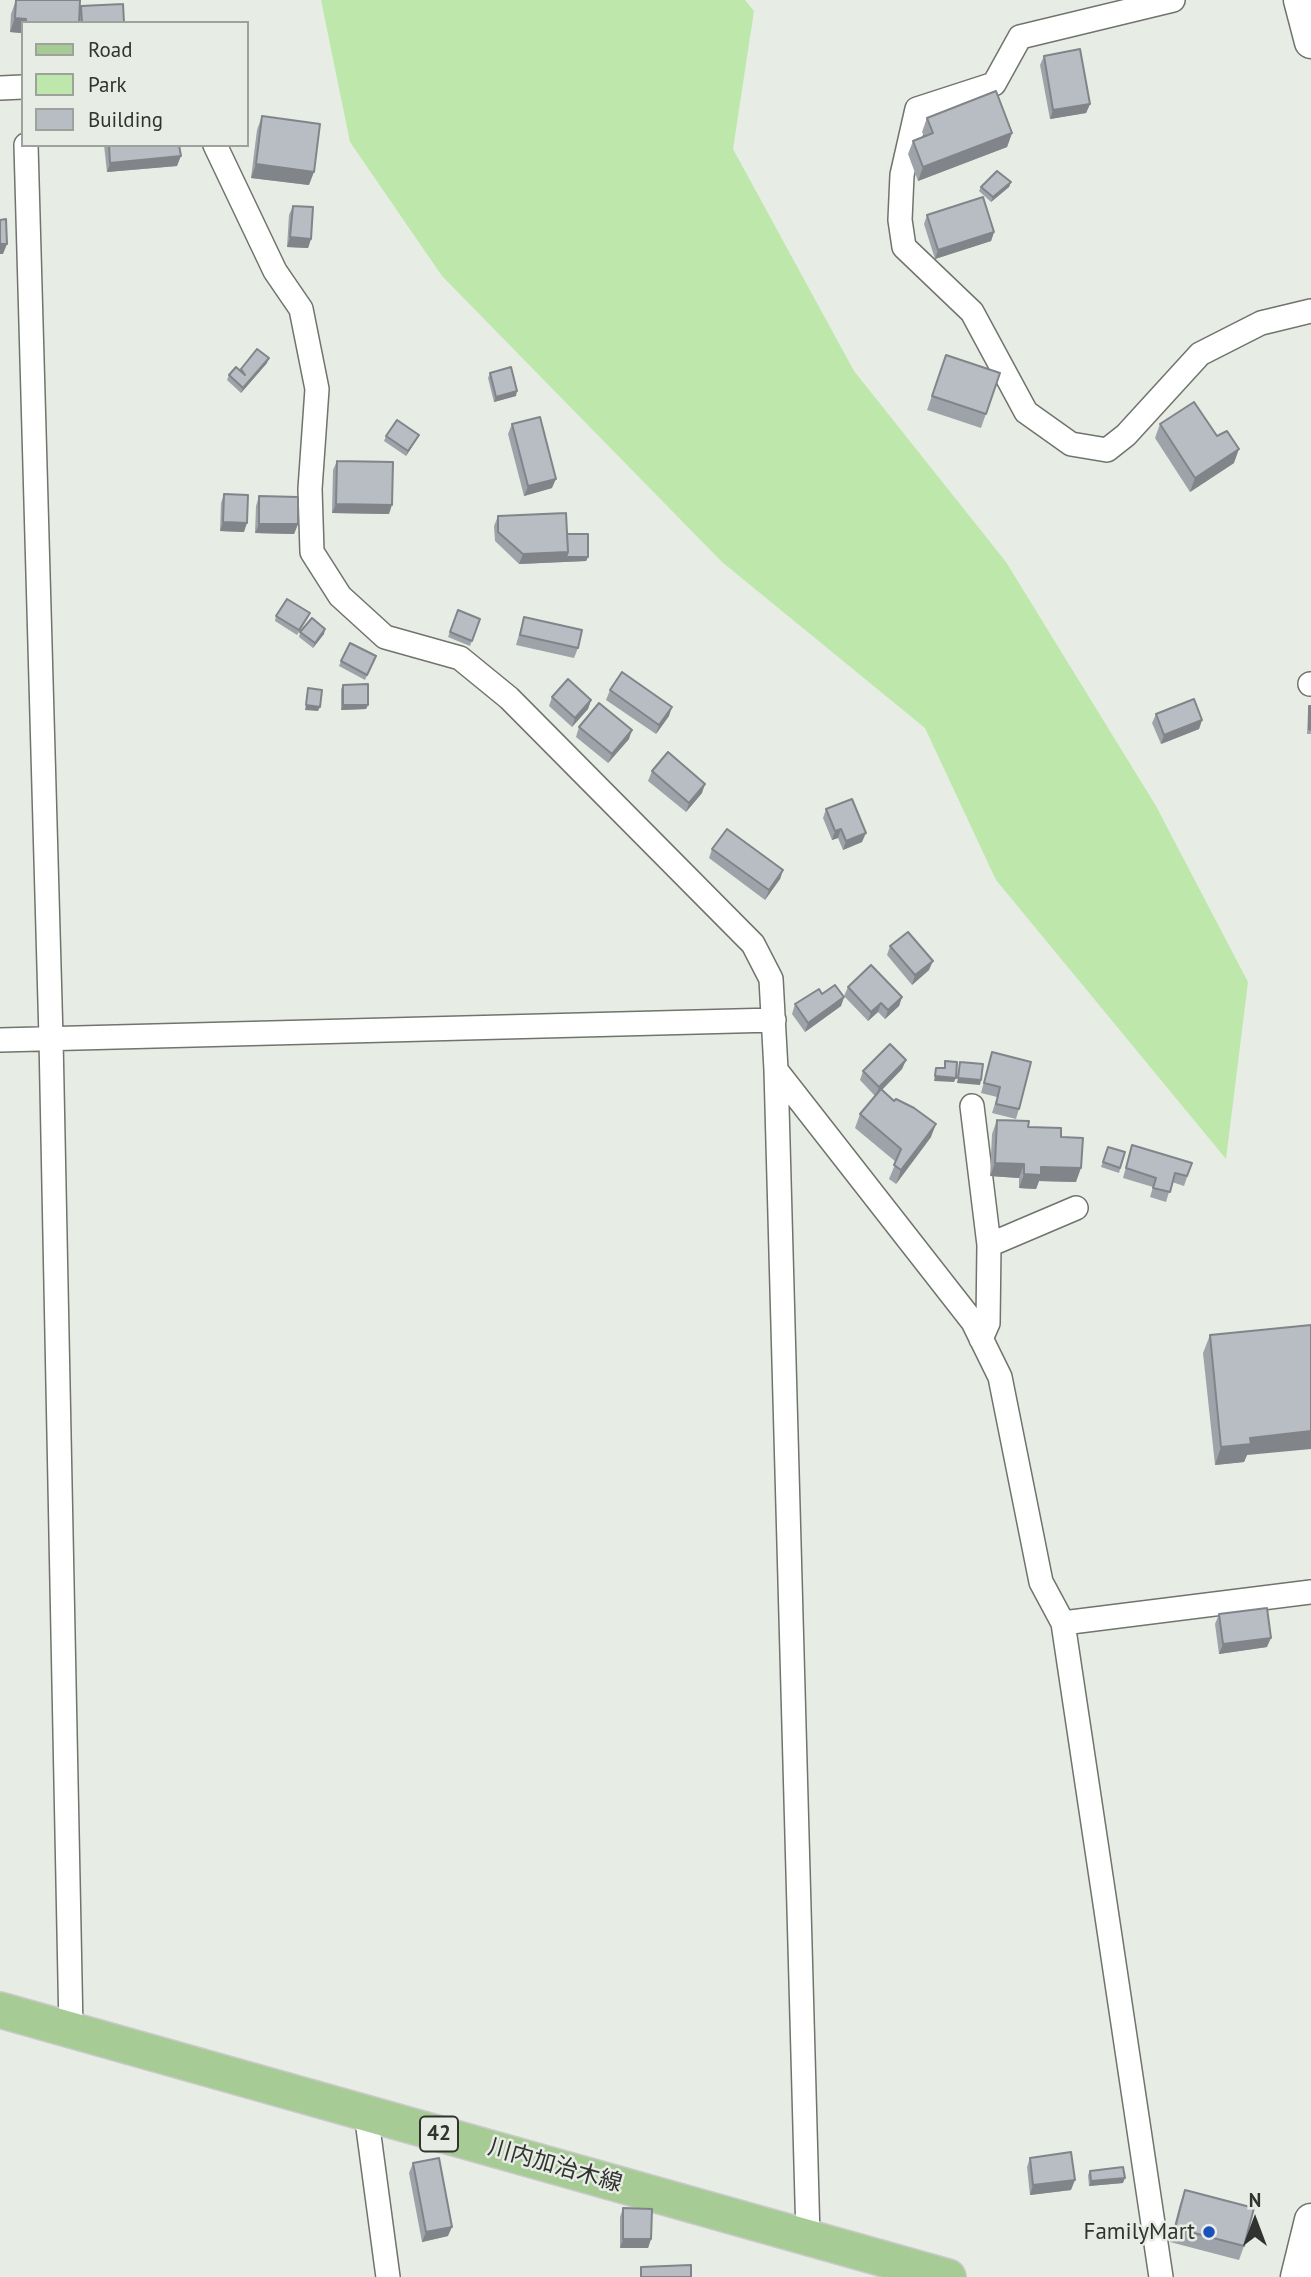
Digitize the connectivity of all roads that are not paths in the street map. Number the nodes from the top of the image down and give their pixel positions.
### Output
1 (1173, 0) edge
2 (1300, 0) edge
3 (1311, 42) edge
4 (0, 88) edge
5 (21, 88) edge
6 (26, 147) edge
7 (216, 147) edge
8 (1311, 311) edge
9 (774, 1020) junction
10 (51, 1038) junction
11 (0, 1040) edge
12 (776, 1070) junction
13 (972, 1106) dead end
14 (1076, 1208) dead end
15 (989, 1245) junction
16 (981, 1339) junction
17 (1311, 1592) edge
18 (1063, 1623) junction
19 (0, 2010) edge
20 (71, 2029) junction
21 (366, 2113) junction
22 (1311, 2220) edge
23 (807, 2237) junction
24 (388, 2277) edge
25 (948, 2277) edge
26 (1161, 2277) edge
27 (1297, 2277) edge

1 - 8 street
2 - 3 main road
4 - 5 street
6 - 10 street
7 - 9 street
9 - 10 street
9 - 12 street
10 - 11 street
10 - 20 street
12 - 16 street
12 - 23 street
13 - 15 street
14 - 15 street
15 - 16 street
16 - 18 street
17 - 18 street
18 - 26 street
19 - 20 main road, 川内加治木線 / 42
20 - 21 main road, 川内加治木線 / 42
21 - 23 main road, 川内加治木線 / 42
21 - 24 street
22 - 27 main road
23 - 25 main road, 川内加治木線 / 42

